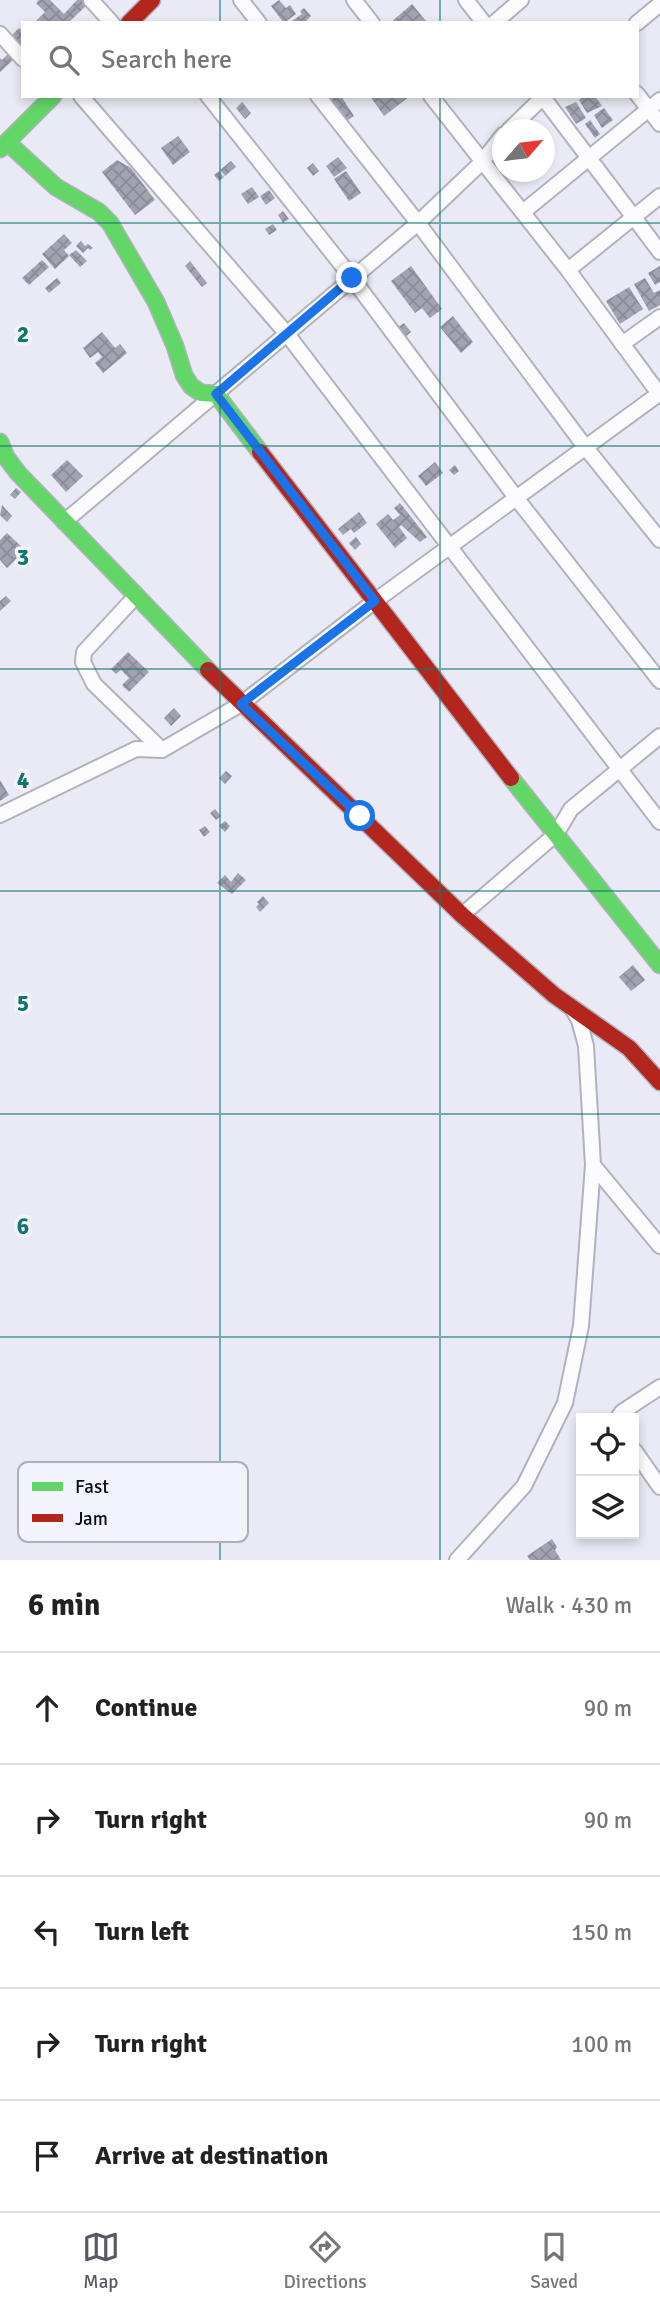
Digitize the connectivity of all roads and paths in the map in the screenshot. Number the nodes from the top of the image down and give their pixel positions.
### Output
1 (91, 0) edge
2 (241, 0) edge
3 (354, 0) edge
4 (466, 0) edge
5 (521, 0) edge
6 (660, 4) edge
7 (110, 21) edge
8 (257, 21) edge
9 (370, 21) edge
10 (482, 21) edge
11 (496, 21) edge
12 (639, 21) edge
13 (0, 34) edge
14 (21, 57) edge
15 (639, 95) edge
16 (51, 98) edge
17 (83, 98) edge
18 (210, 98) edge
19 (320, 98) edge
20 (433, 98) edge
21 (542, 98) edge
22 (544, 98) edge
23 (655, 105) edge
24 (520, 119) edge
25 (660, 124) edge
26 (4, 145) edge
27 (492, 148) edge
28 (590, 157) junction
29 (482, 162) junction
30 (660, 196) edge
31 (523, 212) junction
32 (635, 218) junction
33 (418, 223) junction
34 (660, 252) edge
35 (568, 270) junction
36 (352, 278) junction
37 (660, 317) edge
38 (287, 334) junction
39 (622, 344) junction
40 (216, 394) junction
41 (660, 394) edge
42 (0, 442) edge
43 (586, 449) junction
44 (517, 499) junction
45 (64, 522) junction
46 (660, 540) edge
47 (451, 547) junction
48 (135, 597) junction
49 (375, 601) junction
50 (660, 681) edge
51 (241, 704) junction
52 (660, 736) edge
53 (162, 750) junction
54 (618, 769) junction
55 (0, 816) edge
56 (660, 822) edge
57 (556, 834) junction
58 (462, 915) junction
59 (660, 965) edge
60 (572, 1009) junction
61 (660, 1083) edge
62 (593, 1165) junction
63 (660, 1246) edge
64 (660, 1387) edge
65 (621, 1413) edge
66 (639, 1457) edge
67 (660, 1488) edge
68 (457, 1560) edge

1 - 7 street
2 - 8 street
3 - 9 street
4 - 10 street
5 - 11 street
6 - 12 street
13 - 14 street
15 - 23 street
16 - 26 main road
17 - 38 street
18 - 36 street
19 - 33 street
20 - 29 street
21 - 24 street
22 - 28 street
23 - 25 street
23 - 28 street
26 - 40 main road
27 - 29 street
28 - 31 street
28 - 32 street
29 - 31 street
29 - 33 street
30 - 32 street
31 - 35 street
32 - 34 street
32 - 35 street
33 - 36 street
33 - 43 street
35 - 39 street
36 - 38 street
36 - 44 street
37 - 39 street
38 - 40 street
38 - 47 street
39 - 41 street
40 - 45 street
40 - 49 main road
41 - 43 street
42 - 45 main road
43 - 44 street
43 - 46 street
44 - 47 street
44 - 50 street
45 - 48 main road
47 - 49 street
47 - 54 street
48 - 51 main road
48 - 53 street
49 - 51 street
49 - 57 main road
51 - 53 street
51 - 58 main road
52 - 54 street
53 - 55 street
54 - 56 street
54 - 57 street
57 - 58 street
57 - 59 main road
58 - 60 main road
60 - 61 main road
60 - 62 street
62 - 63 street
62 - 68 street
64 - 65 street
66 - 67 street

